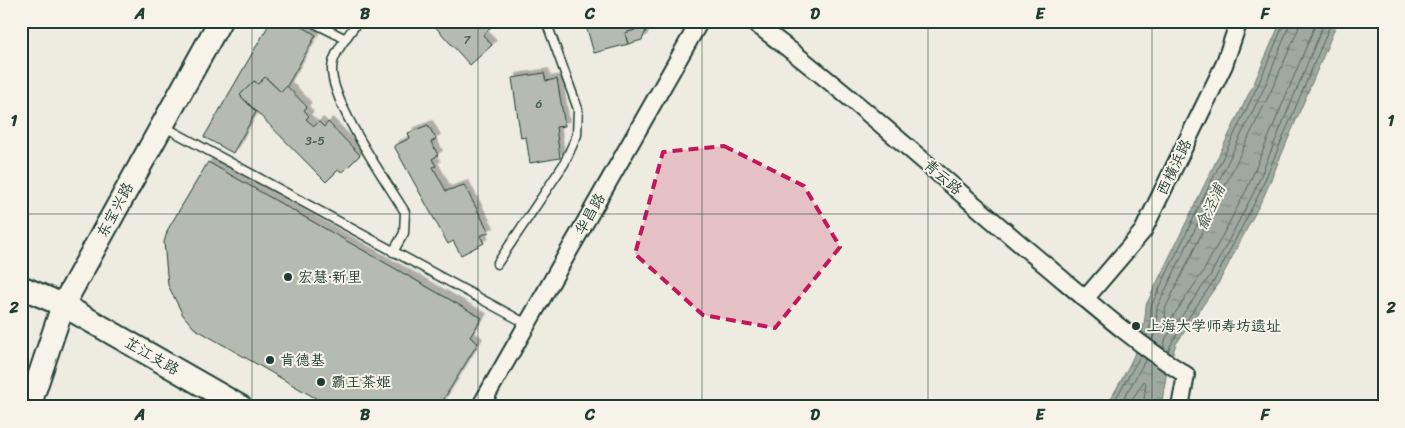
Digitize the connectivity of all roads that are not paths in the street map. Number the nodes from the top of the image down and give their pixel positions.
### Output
1 (220, 21) edge
2 (310, 21) edge
3 (358, 21) edge
4 (546, 21) edge
5 (700, 21) edge
6 (752, 21) edge
7 (1239, 21) edge
8 (346, 40) junction
9 (161, 125) junction
10 (393, 252) junction
11 (497, 264) dead end
12 (21, 287) edge
13 (1086, 299) junction
14 (63, 305) junction
15 (526, 324) junction
16 (29, 407) edge
17 (241, 407) edge
18 (480, 407) edge
19 (1180, 407) edge

1 - 9 street, 东宝兴路
2 - 8 lane
3 - 8 lane
4 - 11 lane
5 - 15 street, 华昌路
6 - 13 street, 青云路
7 - 13 street, 西横浜路
8 - 10 lane
9 - 10 lane
9 - 14 street, 东宝兴路
10 - 15 lane
12 - 14 street, 芷江支路
13 - 19 street, 青云路
14 - 16 street, 东宝兴路
14 - 17 street, 芷江支路
15 - 18 street, 华昌路

